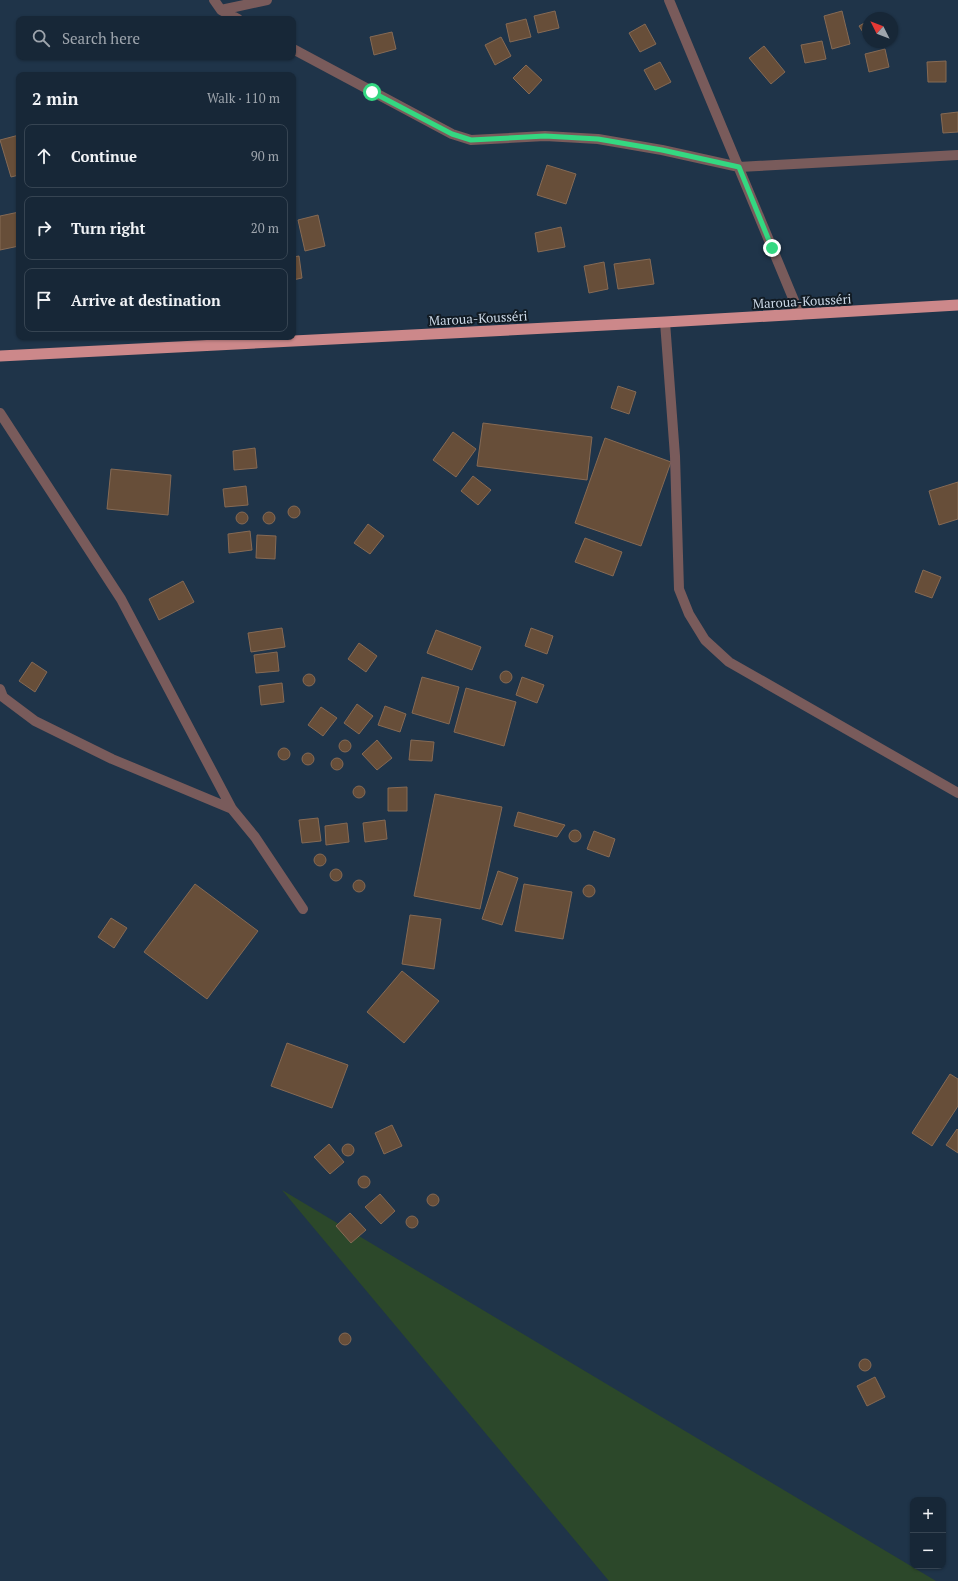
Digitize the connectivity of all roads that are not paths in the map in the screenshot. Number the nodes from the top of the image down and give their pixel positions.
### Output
1 (214, 0) edge
2 (267, 0) edge
3 (669, 0) edge
4 (221, 10) junction
5 (232, 16) edge
6 (296, 51) edge
7 (958, 155) edge
8 (739, 167) junction
9 (958, 305) edge
10 (800, 315) junction
11 (666, 322) junction
12 (0, 356) edge
13 (0, 413) edge
14 (0, 689) edge
15 (958, 793) edge
16 (232, 808) junction
17 (303, 909) dead end

1 - 4 street
2 - 4 street
3 - 8 street
4 - 5 street
6 - 8 street
7 - 8 street
8 - 10 street
9 - 10 highway, Maroua-Kousséri
10 - 11 highway, Maroua-Kousséri
11 - 12 highway, Maroua-Kousséri
11 - 15 street
13 - 16 street
14 - 16 street
16 - 17 street

